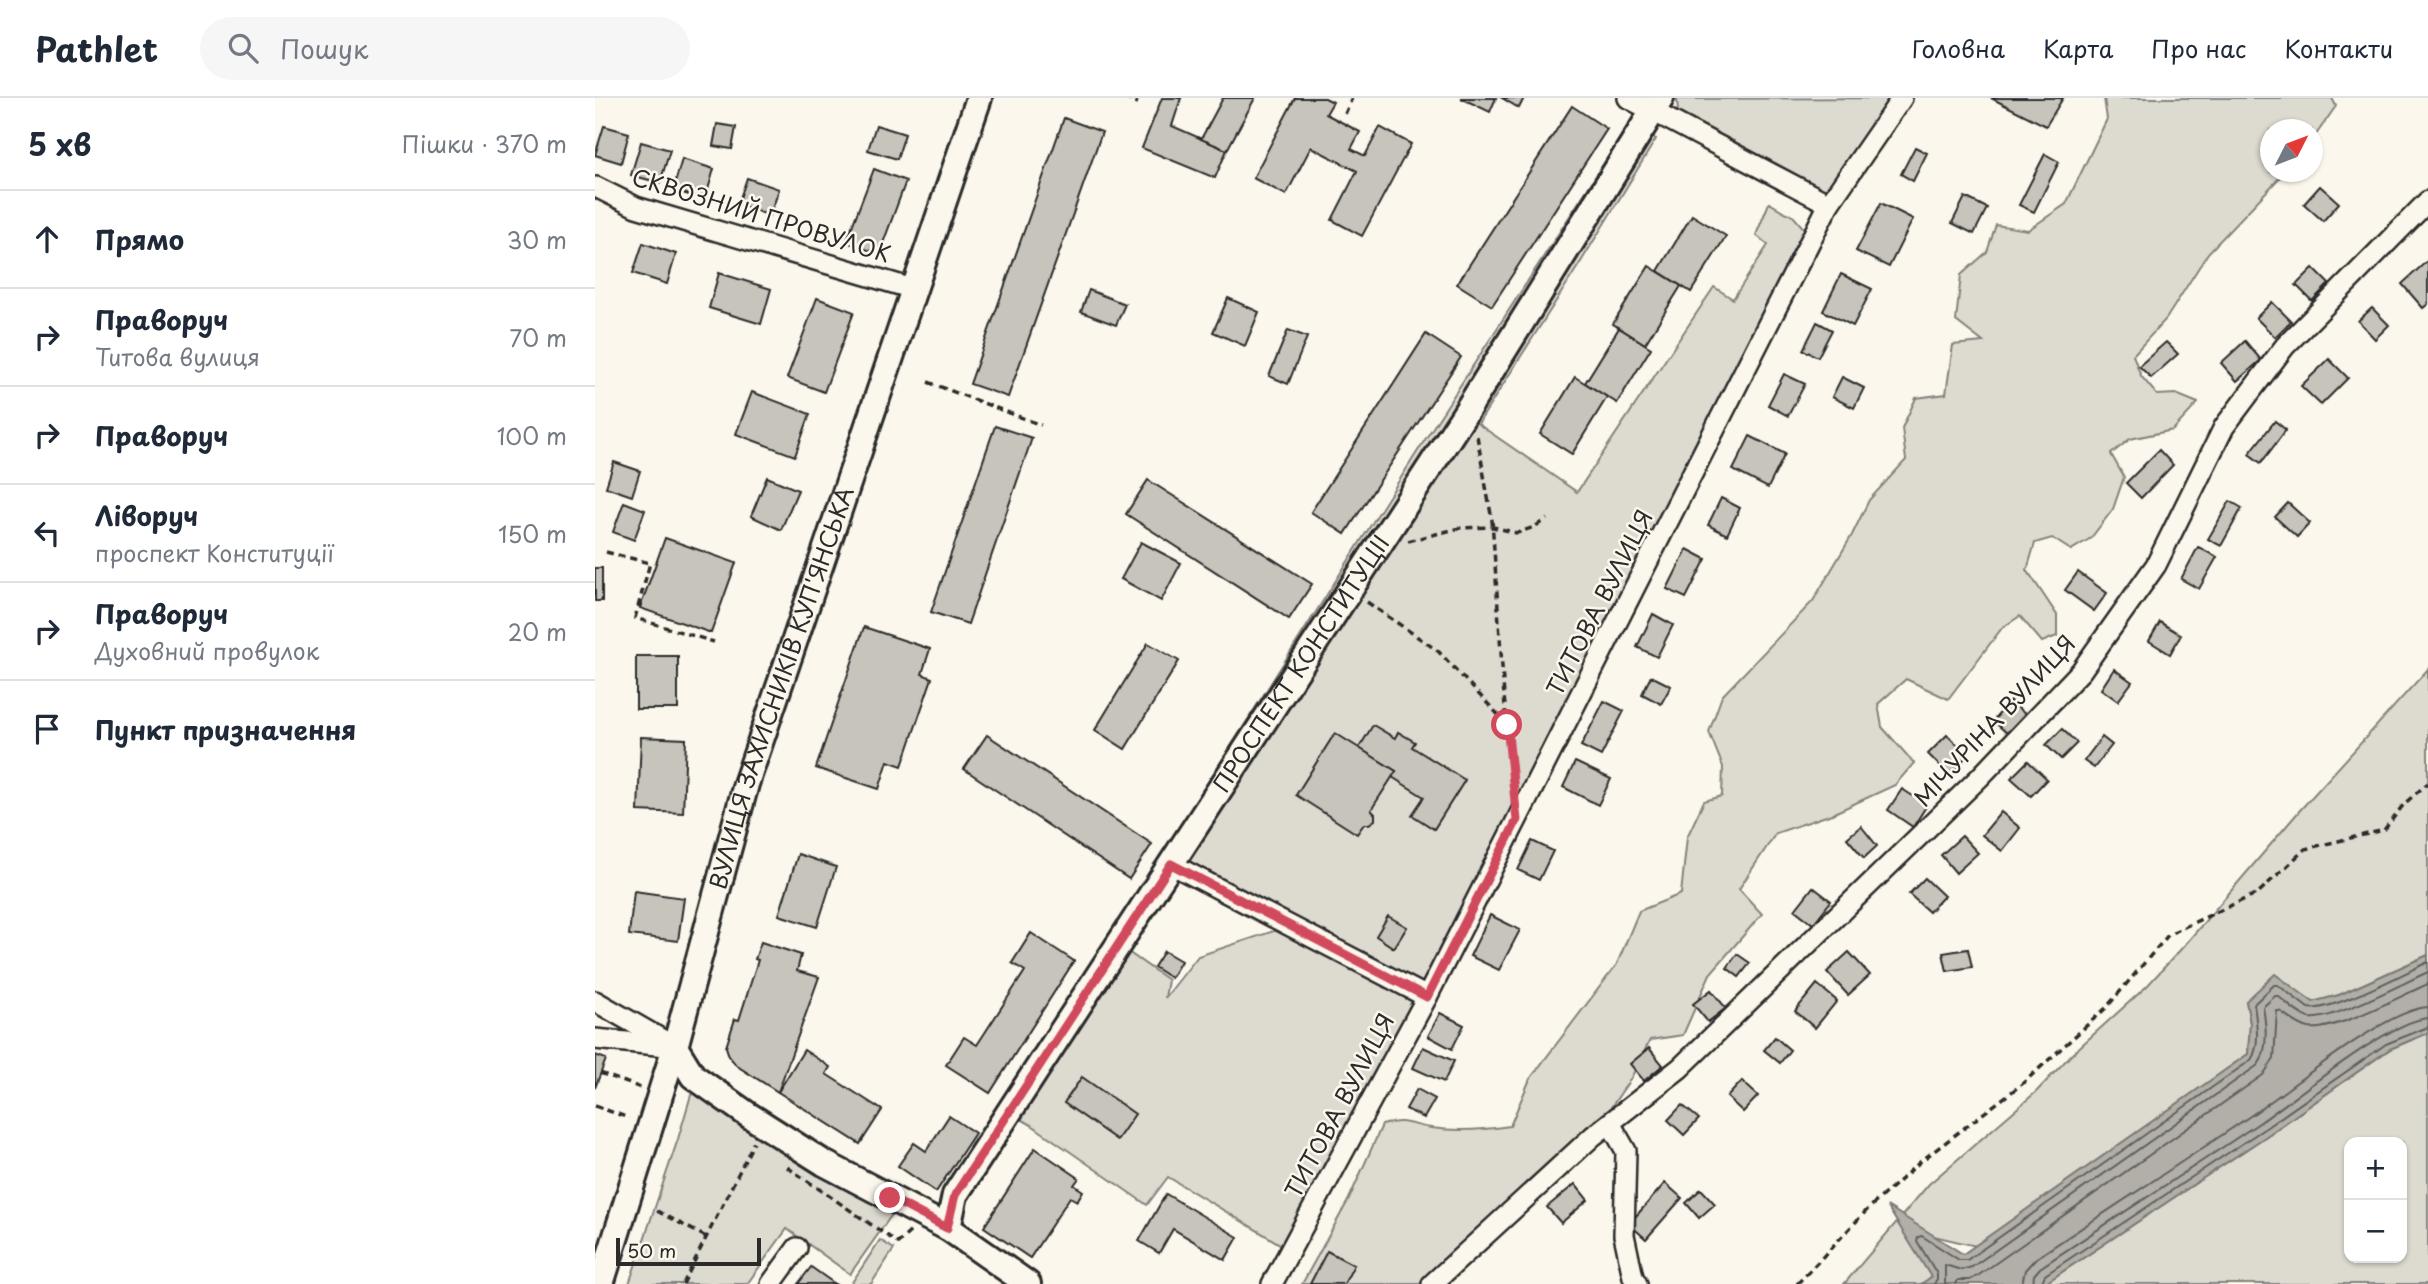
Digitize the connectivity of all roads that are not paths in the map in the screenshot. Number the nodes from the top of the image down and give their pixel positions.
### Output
1 (979, 98) edge
2 (1628, 98) edge
3 (1902, 98) edge
4 (1658, 105) edge
5 (596, 187) edge
6 (2428, 201) edge
7 (1829, 205) junction
8 (913, 289) junction
9 (1171, 864) junction
10 (1427, 997) junction
11 (595, 1000) edge
12 (595, 1039) edge
13 (675, 1048) junction
14 (1610, 1123) junction
15 (947, 1228) junction
16 (797, 1248) dead end
17 (601, 1284) edge
18 (771, 1284) edge
19 (1028, 1284) edge
20 (1272, 1284) edge
21 (1432, 1284) edge
22 (1637, 1284) edge

1 - 8 main road, ВУЛИЦЯ ЗАХИСНИКІВ КУП'ЯНСЬКА
2 - 4 street
3 - 7 street, ТИТОВА ВУЛИЦЯ
4 - 7 street
4 - 9 main road, ПРОСПЕКТ КОНСТИТУЦІЇ
5 - 8 street, СКВОЗНИЙ ПРОВУЛОК
6 - 14 street, МІЧУРІНА ВУЛИЦЯ
7 - 10 street, ТИТОВА ВУЛИЦЯ
8 - 13 main road, ВУЛИЦЯ ЗАХИСНИКІВ КУП'ЯНСЬКА
9 - 10 street
9 - 15 main road, ПРОСПЕКТ КОНСТИТУЦІЇ
10 - 20 street, ТИТОВА ВУЛИЦЯ
11 - 13 street
12 - 13 street
13 - 15 main road
13 - 17 main road, ВУЛИЦЯ ЗАХИСНИКІВ КУП'ЯНСЬКА
14 - 21 street, МІЧУРІНА ВУЛИЦЯ
14 - 22 street
15 - 19 main road
16 - 18 street

